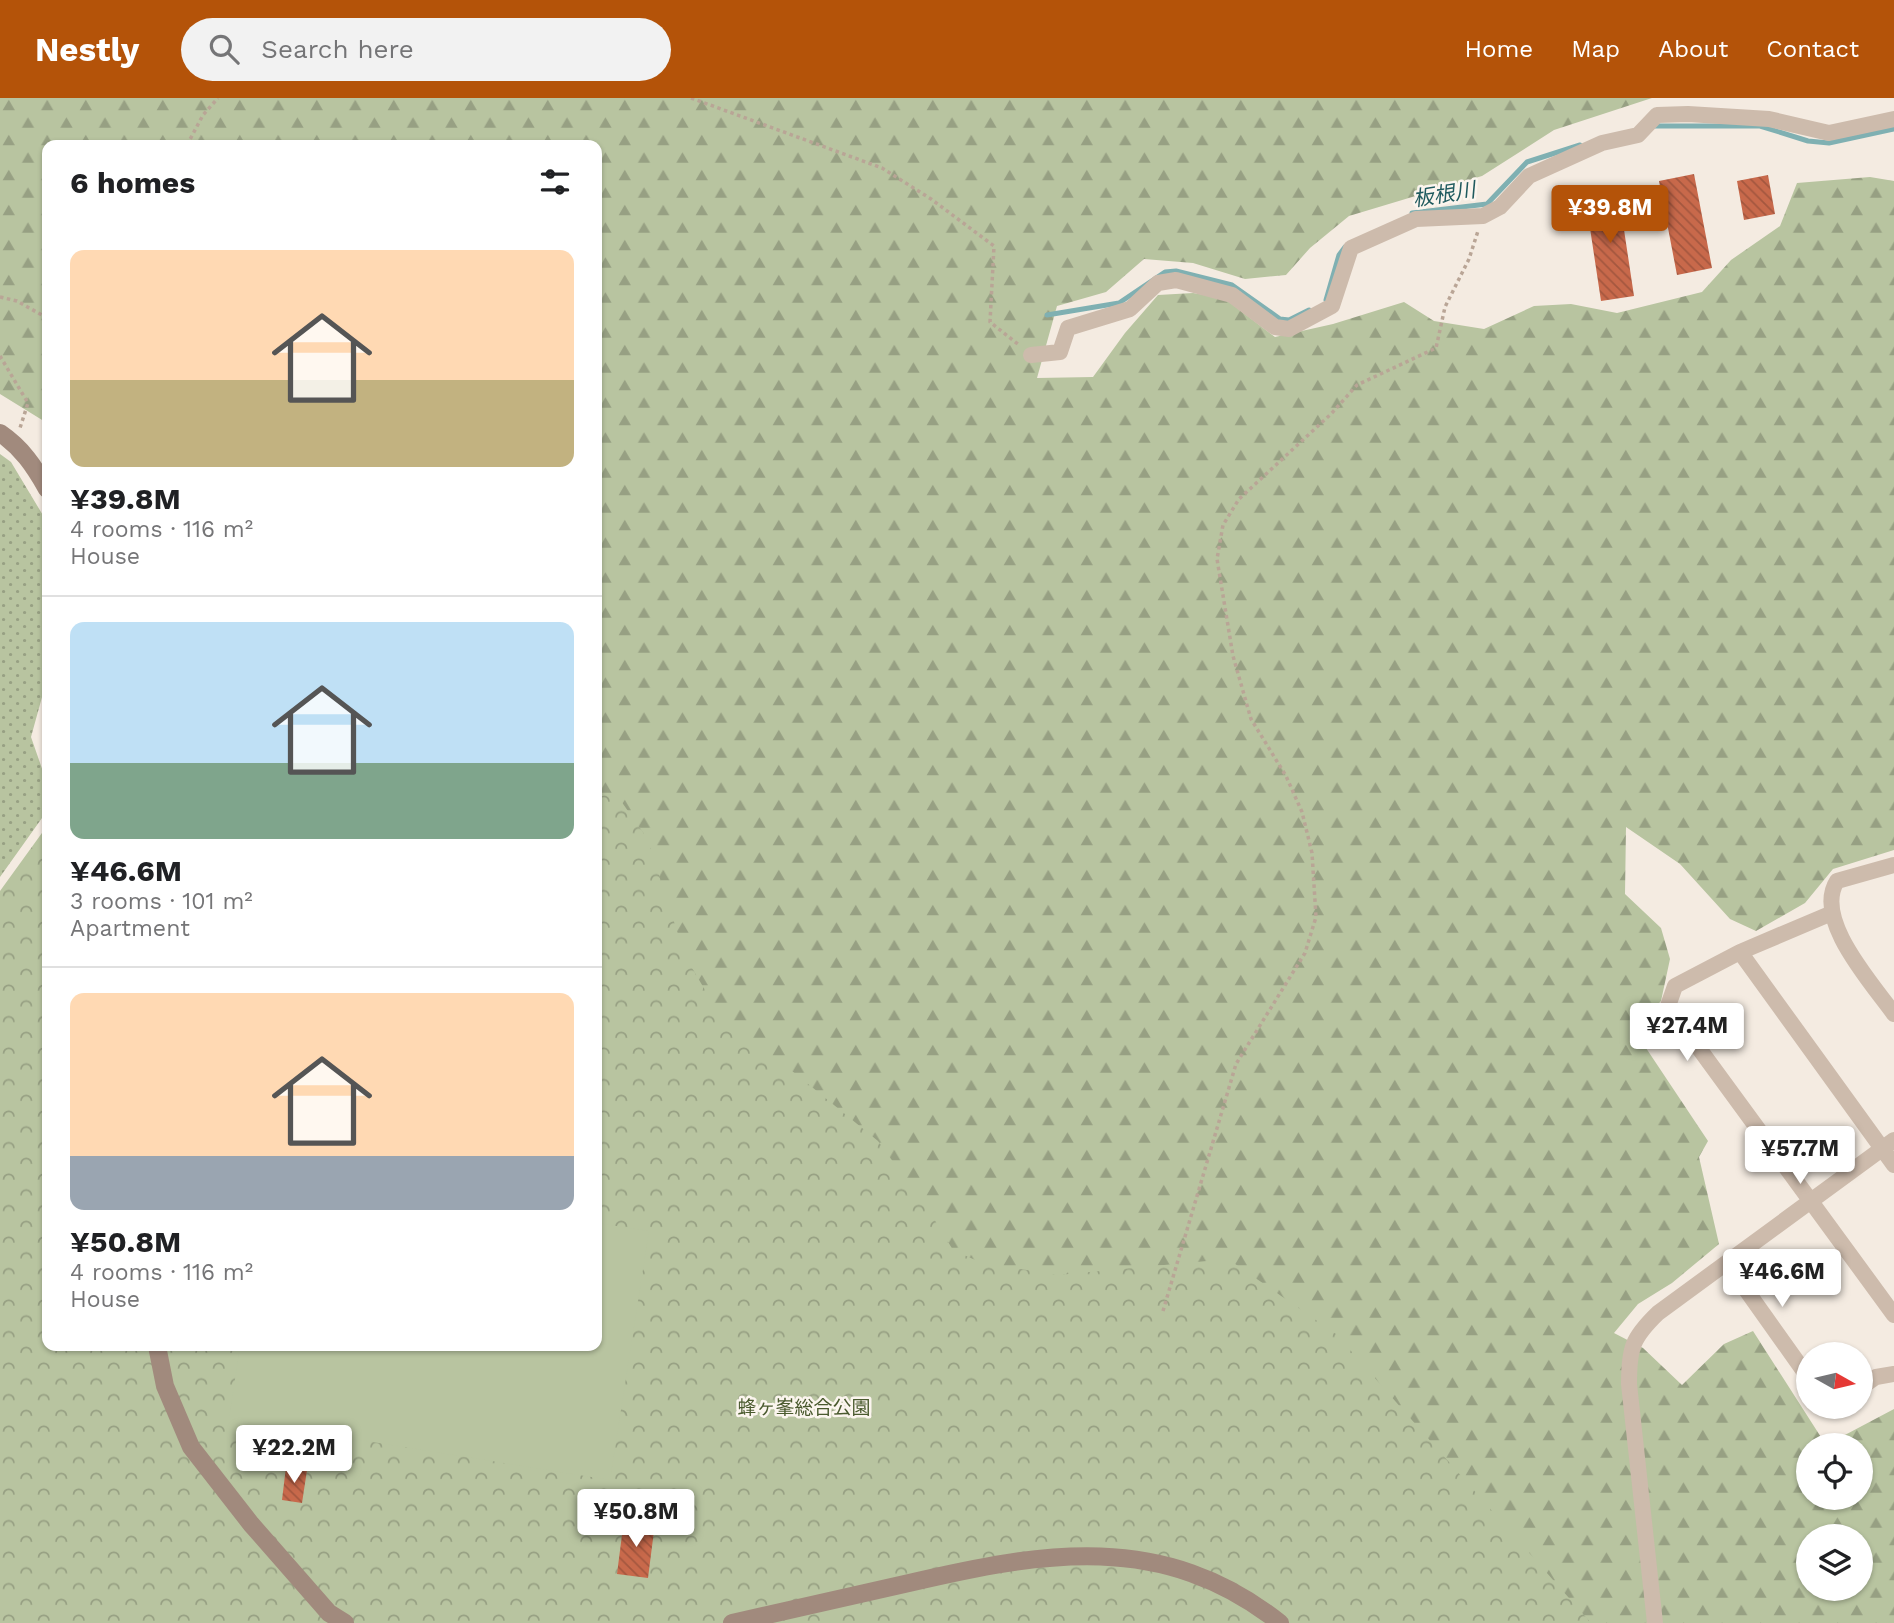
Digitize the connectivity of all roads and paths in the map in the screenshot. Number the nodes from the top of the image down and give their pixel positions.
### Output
1 (218, 98) edge
2 (691, 98) edge
3 (1894, 119) edge
4 (190, 140) edge
5 (1483, 216) junction
6 (0, 297) edge
7 (42, 315) edge
8 (1031, 355) joint
9 (0, 356) edge
10 (0, 433) edge
11 (16, 443) junction
12 (42, 482) edge
13 (1894, 865) edge
14 (1832, 913) junction
15 (1740, 952) junction
16 (1894, 1014) edge
17 (1888, 1144) edge
18 (1894, 1166) edge
19 (1810, 1201) junction
20 (1727, 1263) junction
21 (1163, 1311) dead end
22 (1894, 1315) edge
23 (158, 1351) edge
24 (1796, 1360) edge
25 (1894, 1374) edge
26 (1873, 1379) edge
27 (326, 1618) edge
28 (345, 1623) edge
29 (732, 1623) edge
30 (1280, 1623) edge
31 (1655, 1623) edge

1 - 4 path
2 - 8 path
3 - 5 street
5 - 8 street
5 - 21 path
6 - 7 path
9 - 11 path
10 - 11 street
11 - 12 street
13 - 14 street
14 - 15 street
14 - 16 street
15 - 17 street
15 - 19 street
17 - 18 street
17 - 19 street
19 - 20 street
19 - 22 street
20 - 24 street
20 - 31 street
23 - 27 street
25 - 26 street
27 - 28 street
29 - 30 street

